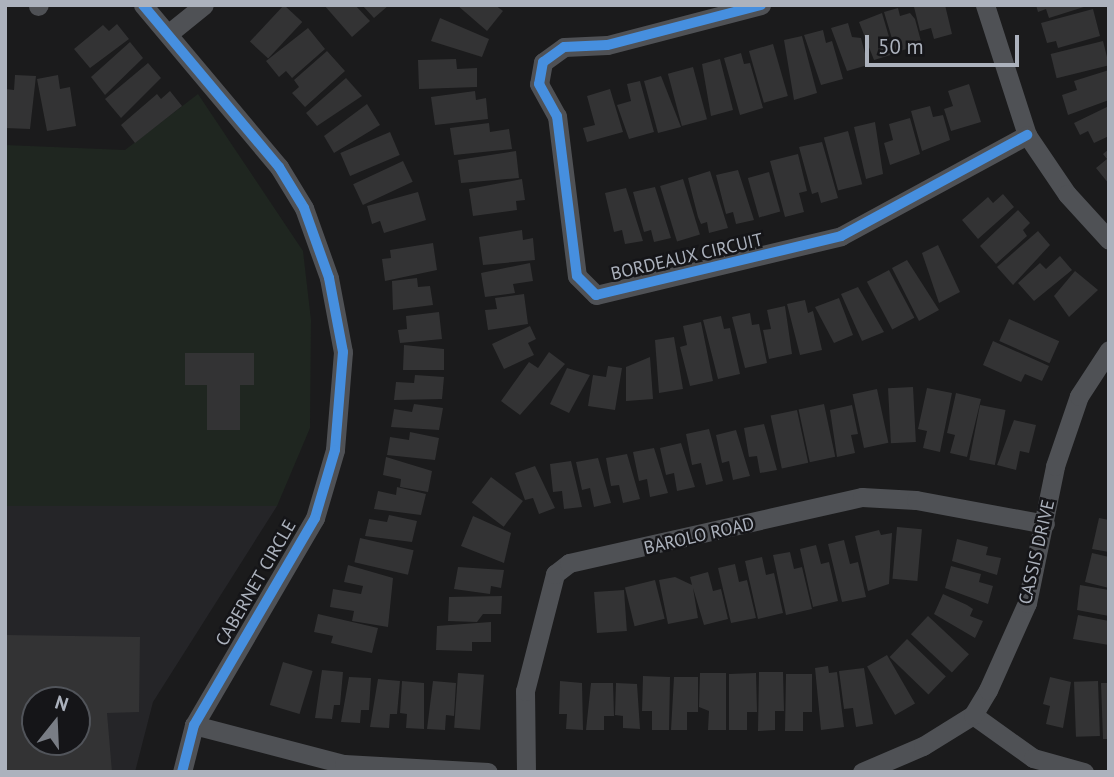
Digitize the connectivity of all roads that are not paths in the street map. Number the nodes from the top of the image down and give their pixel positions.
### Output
1 (143, 5) edge
2 (204, 5) edge
3 (761, 5) edge
4 (985, 5) edge
5 (168, 34) junction
6 (1027, 135) junction
7 (1109, 240) edge
8 (1109, 350) edge
9 (1045, 524) junction
10 (973, 715) junction
11 (194, 725) junction
12 (182, 772) edge
13 (488, 772) edge
14 (526, 772) edge
15 (862, 772) edge
16 (1084, 772) edge

1 - 5 street, CABERNET CIRCLE
2 - 5 street
3 - 6 street, BORDEAUX CIRCUIT
4 - 6 street
5 - 11 street, CABERNET CIRCLE
6 - 7 street
8 - 9 street, CASSIS DRIVE
9 - 10 street, CASSIS DRIVE
9 - 14 street, BAROLO ROAD
10 - 15 street
10 - 16 street
11 - 12 street, CABERNET CIRCLE
11 - 13 street

